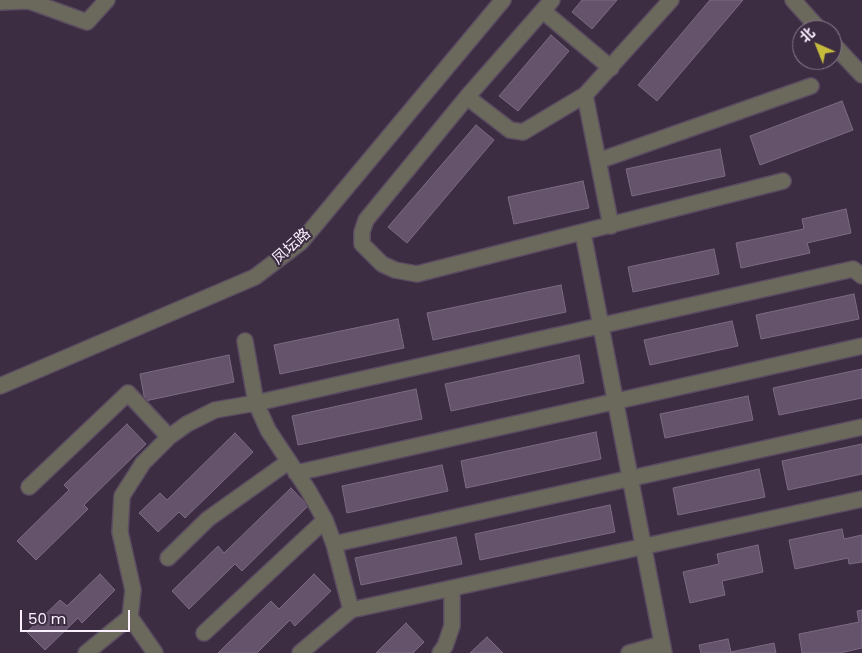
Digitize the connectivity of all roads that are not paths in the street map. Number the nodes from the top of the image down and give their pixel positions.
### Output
1 (107, 0) edge
2 (503, 0) edge
3 (671, 0) edge
4 (793, 0) edge
5 (0, 2) edge
6 (548, 5) edge
7 (811, 20) edge
8 (842, 53) edge
9 (611, 68) junction
10 (862, 75) edge
11 (811, 86) dead end
12 (585, 96) junction
13 (467, 97) junction
14 (598, 161) junction
15 (783, 181) dead end
16 (611, 226) junction
17 (583, 233) junction
18 (862, 276) edge
19 (601, 325) junction
20 (245, 341) dead end
21 (862, 346) edge
22 (0, 386) edge
23 (616, 401) junction
24 (256, 403) junction
25 (862, 427) edge
26 (169, 437) junction
27 (292, 468) junction
28 (631, 477) junction
29 (29, 487) dead end
30 (862, 499) edge
31 (325, 520) junction
32 (334, 544) junction
33 (645, 547) junction
34 (168, 558) dead end
35 (452, 588) junction
36 (351, 610) junction
37 (130, 617) junction
38 (204, 633) dead end
39 (663, 649) edge
40 (86, 653) edge
41 (155, 653) edge
42 (300, 653) edge
43 (440, 653) edge
44 (630, 653) edge

1 - 5 street
2 - 22 street, 凤坛路
3 - 9 street
4 - 7 street
6 - 9 street
6 - 13 street
8 - 10 street
9 - 12 street
11 - 14 street
12 - 13 street
12 - 14 street
13 - 17 street
14 - 16 street
15 - 16 street
16 - 17 street
17 - 19 street
18 - 19 street
19 - 23 street
19 - 24 street
20 - 24 street
21 - 23 street
23 - 27 street
23 - 28 street
24 - 26 street
24 - 27 street
25 - 28 street
26 - 29 street
26 - 37 street
27 - 31 street
27 - 34 street
28 - 32 street
28 - 33 street
30 - 33 street
31 - 32 street
31 - 38 street
32 - 36 street
33 - 35 street
33 - 39 street
35 - 36 street
35 - 43 street
36 - 42 street
37 - 40 street
37 - 41 street
39 - 44 street

